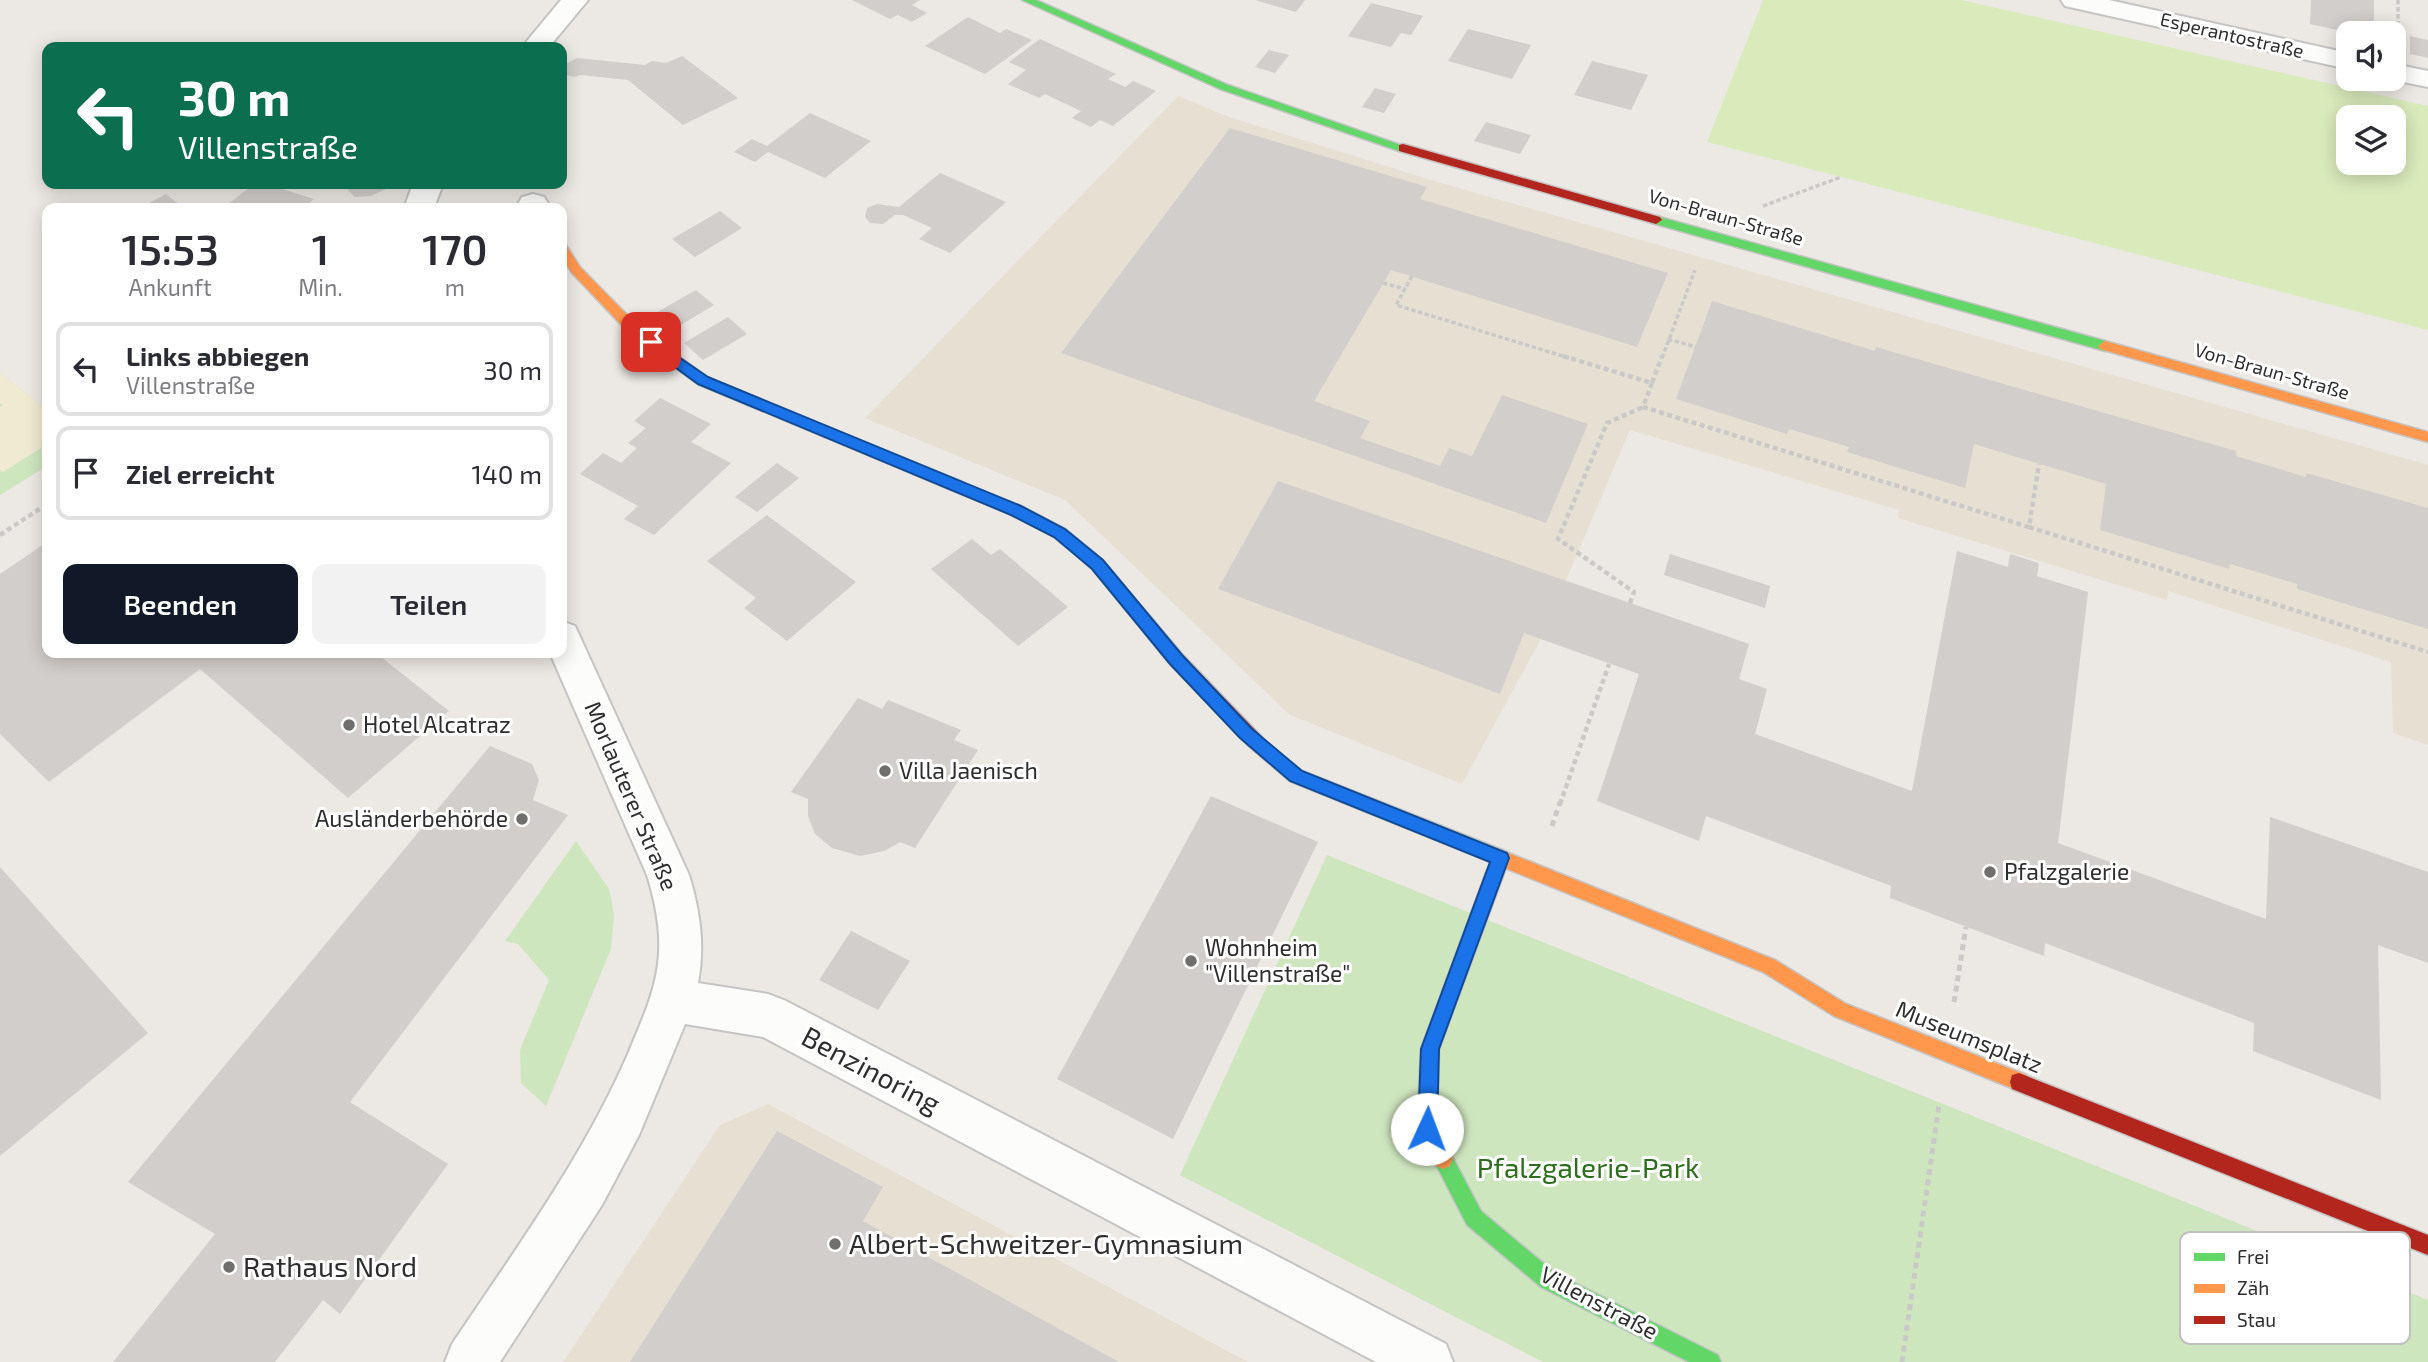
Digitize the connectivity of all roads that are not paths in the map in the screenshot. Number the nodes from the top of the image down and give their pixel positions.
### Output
1 (575, 0) edge
2 (1027, 0) edge
3 (2074, 0) edge
4 (540, 42) edge
5 (2336, 58) edge
6 (2406, 74) edge
7 (2428, 79) edge
8 (567, 256) edge
9 (2428, 437) edge
10 (567, 648) edge
11 (1501, 858) junction
12 (673, 1000) junction
13 (2395, 1232) edge
14 (2410, 1238) edge
15 (2428, 1245) edge
16 (470, 1362) edge
17 (1428, 1362) edge
18 (1711, 1362) edge

1 - 4 street
2 - 9 street, Von-Braun-Straße
3 - 5 street, Esperantostraße
6 - 7 street
8 - 11 street
10 - 12 street, Morlauterer Straße
11 - 13 street, Museumsplatz
11 - 18 street, Villenstraße
12 - 16 street
12 - 17 street, Benzinoring
14 - 15 street, Museumsplatz

